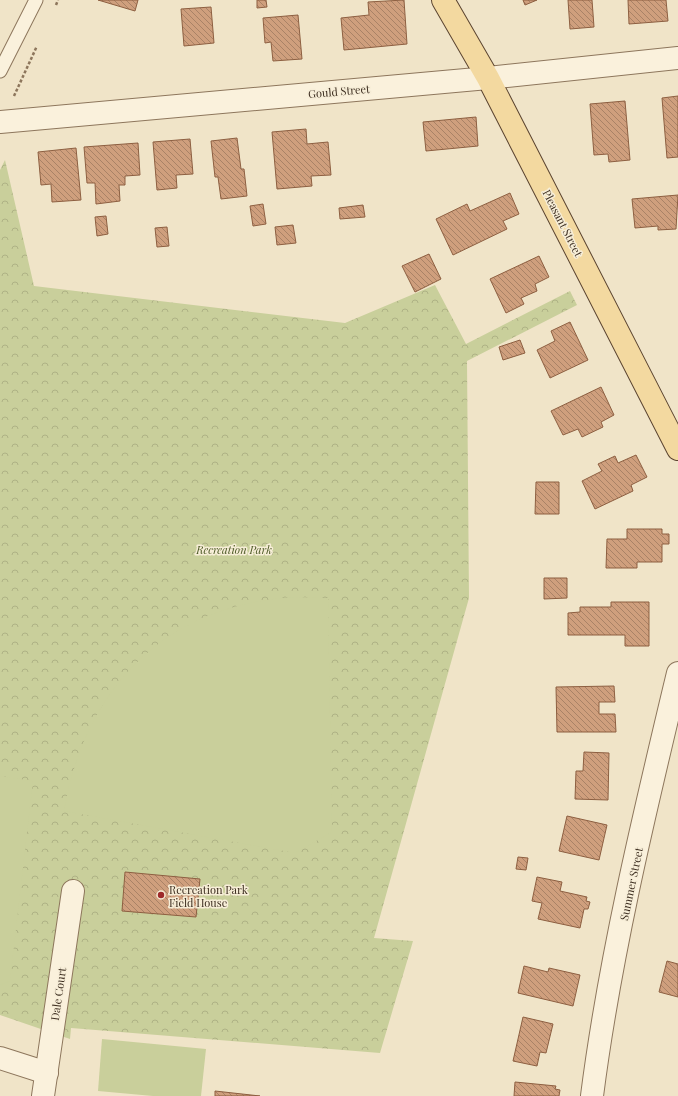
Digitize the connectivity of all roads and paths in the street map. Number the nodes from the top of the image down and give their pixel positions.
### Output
1 (36, 0) edge
2 (58, 0) edge
3 (443, 0) edge
4 (53, 12) dead end
5 (40, 39) dead end
6 (678, 58) edge
7 (0, 71) edge
8 (488, 78) junction
9 (1, 122) edge
10 (678, 450) edge
11 (678, 673) edge
12 (72, 891) dead end
13 (0, 1058) edge
14 (47, 1073) junction
15 (43, 1096) edge
16 (592, 1096) edge

1 - 7 lane
2 - 4 path
3 - 8 main road, Pleasant Street
5 - 9 path
6 - 8 street, Gould Street
8 - 9 street, Gould Street
8 - 10 main road, Pleasant Street
11 - 16 street, Summer Street
12 - 14 street, Dale Court
13 - 14 street
14 - 15 street, Dale Court

